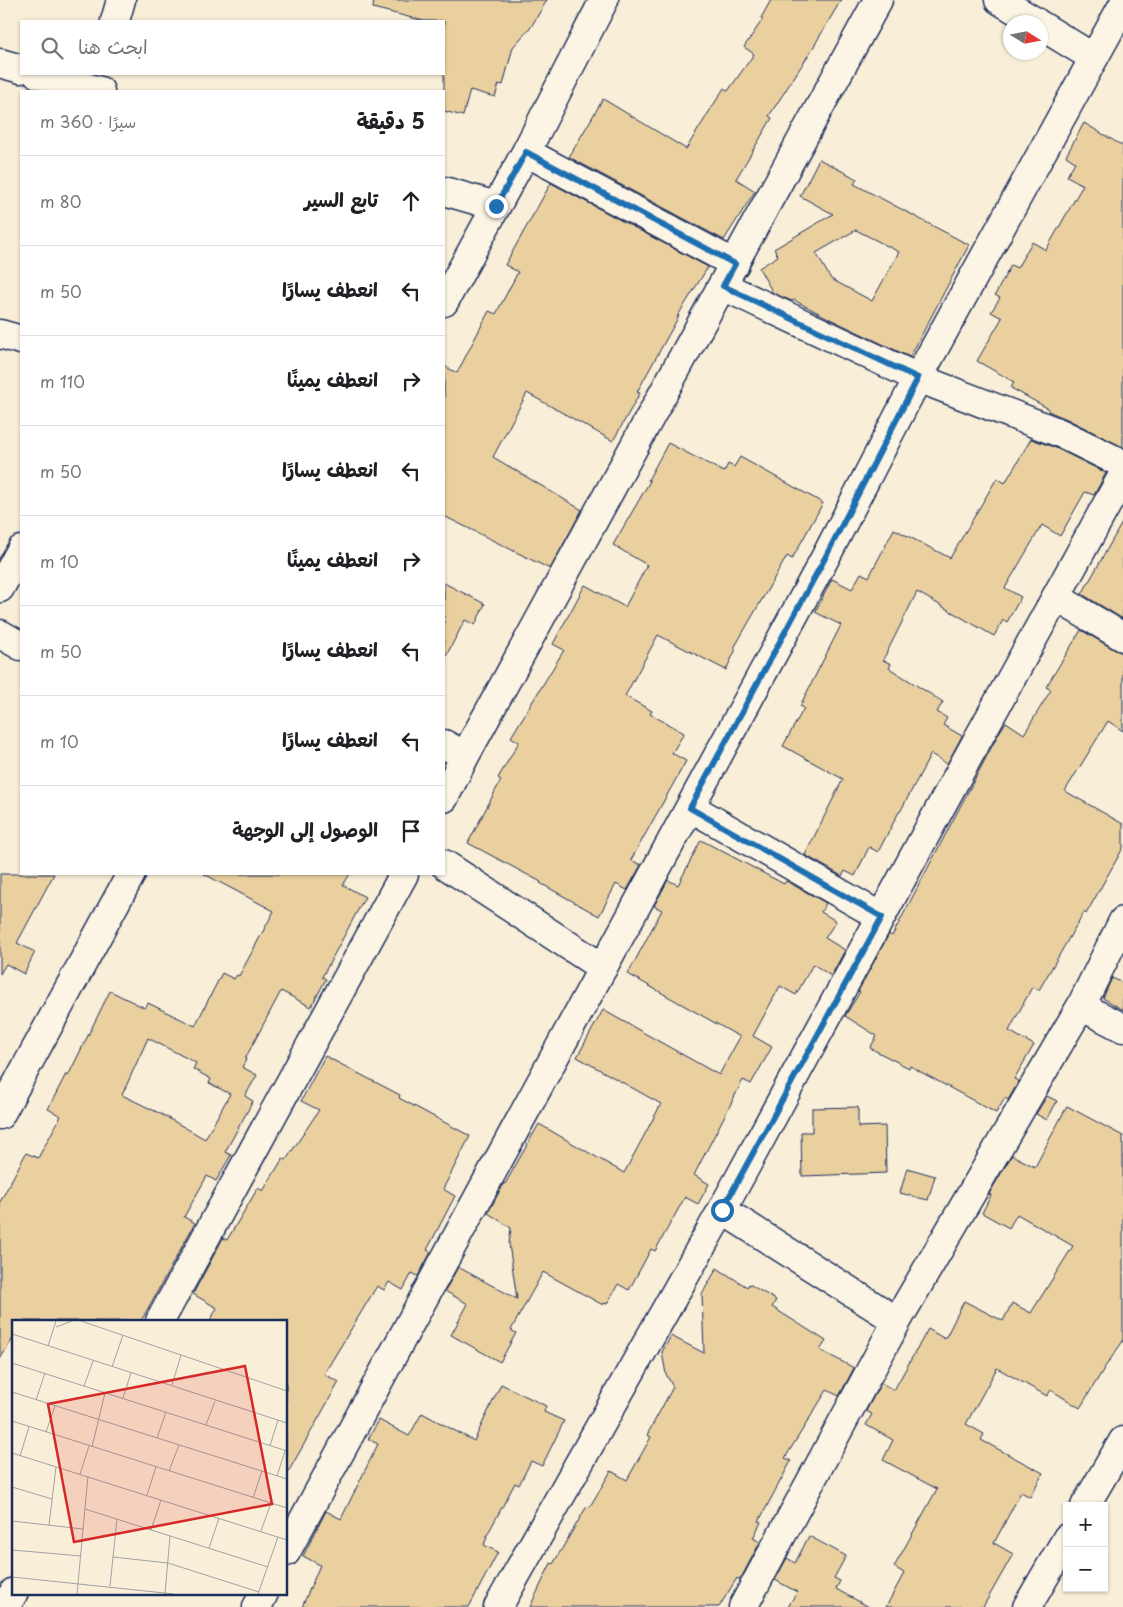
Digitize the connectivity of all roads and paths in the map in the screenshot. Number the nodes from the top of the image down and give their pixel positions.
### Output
1 (121, 0) edge
2 (604, 0) edge
3 (878, 0) edge
4 (998, 0) edge
5 (1123, 4) edge
6 (1024, 15) edge
7 (114, 20) edge
8 (1048, 30) edge
9 (1094, 58) junction
10 (0, 63) edge
11 (20, 69) edge
12 (43, 75) edge
13 (97, 85) edge
14 (526, 152) junction
15 (445, 191) edge
16 (496, 206) junction
17 (729, 275) junction
18 (445, 300) edge
19 (0, 334) edge
20 (20, 340) edge
21 (918, 378) junction
22 (1123, 464) edge
23 (1123, 475) edge
24 (20, 552) edge
25 (0, 588) edge
26 (1056, 597) junction
27 (0, 634) edge
28 (1123, 637) edge
29 (20, 645) edge
30 (455, 750) edge
31 (445, 794) edge
32 (690, 808) junction
33 (445, 865) edge
34 (130, 875) edge
35 (403, 875) edge
36 (882, 917) junction
37 (1123, 921) edge
38 (603, 968) junction
39 (1081, 1006) junction
40 (1123, 1028) edge
41 (0, 1115) edge
42 (722, 1210) junction
43 (161, 1320) edge
44 (897, 1321) junction
45 (1123, 1441) edge
46 (1087, 1502) edge
47 (1063, 1545) edge
48 (288, 1548) edge
49 (264, 1594) edge
50 (257, 1607) edge
51 (498, 1607) edge
52 (743, 1607) edge
53 (1027, 1607) edge

1 - 7 street
2 - 14 street
3 - 17 street
4 - 6 street
5 - 9 street
8 - 9 street
9 - 21 street
10 - 11 street
12 - 13 street
14 - 16 street
14 - 17 street
15 - 16 street
16 - 18 street
17 - 21 street
17 - 30 street
19 - 20 street
21 - 22 street
21 - 32 street
23 - 26 street
24 - 25 street
26 - 28 street
26 - 36 street
27 - 29 street
30 - 31 street
32 - 36 street
32 - 38 street
33 - 38 street
34 - 41 street
35 - 43 street
36 - 42 street
37 - 39 street
38 - 48 street
39 - 40 street
39 - 44 street
42 - 44 street
42 - 51 street
44 - 52 street
45 - 46 street
47 - 53 street
49 - 50 street

